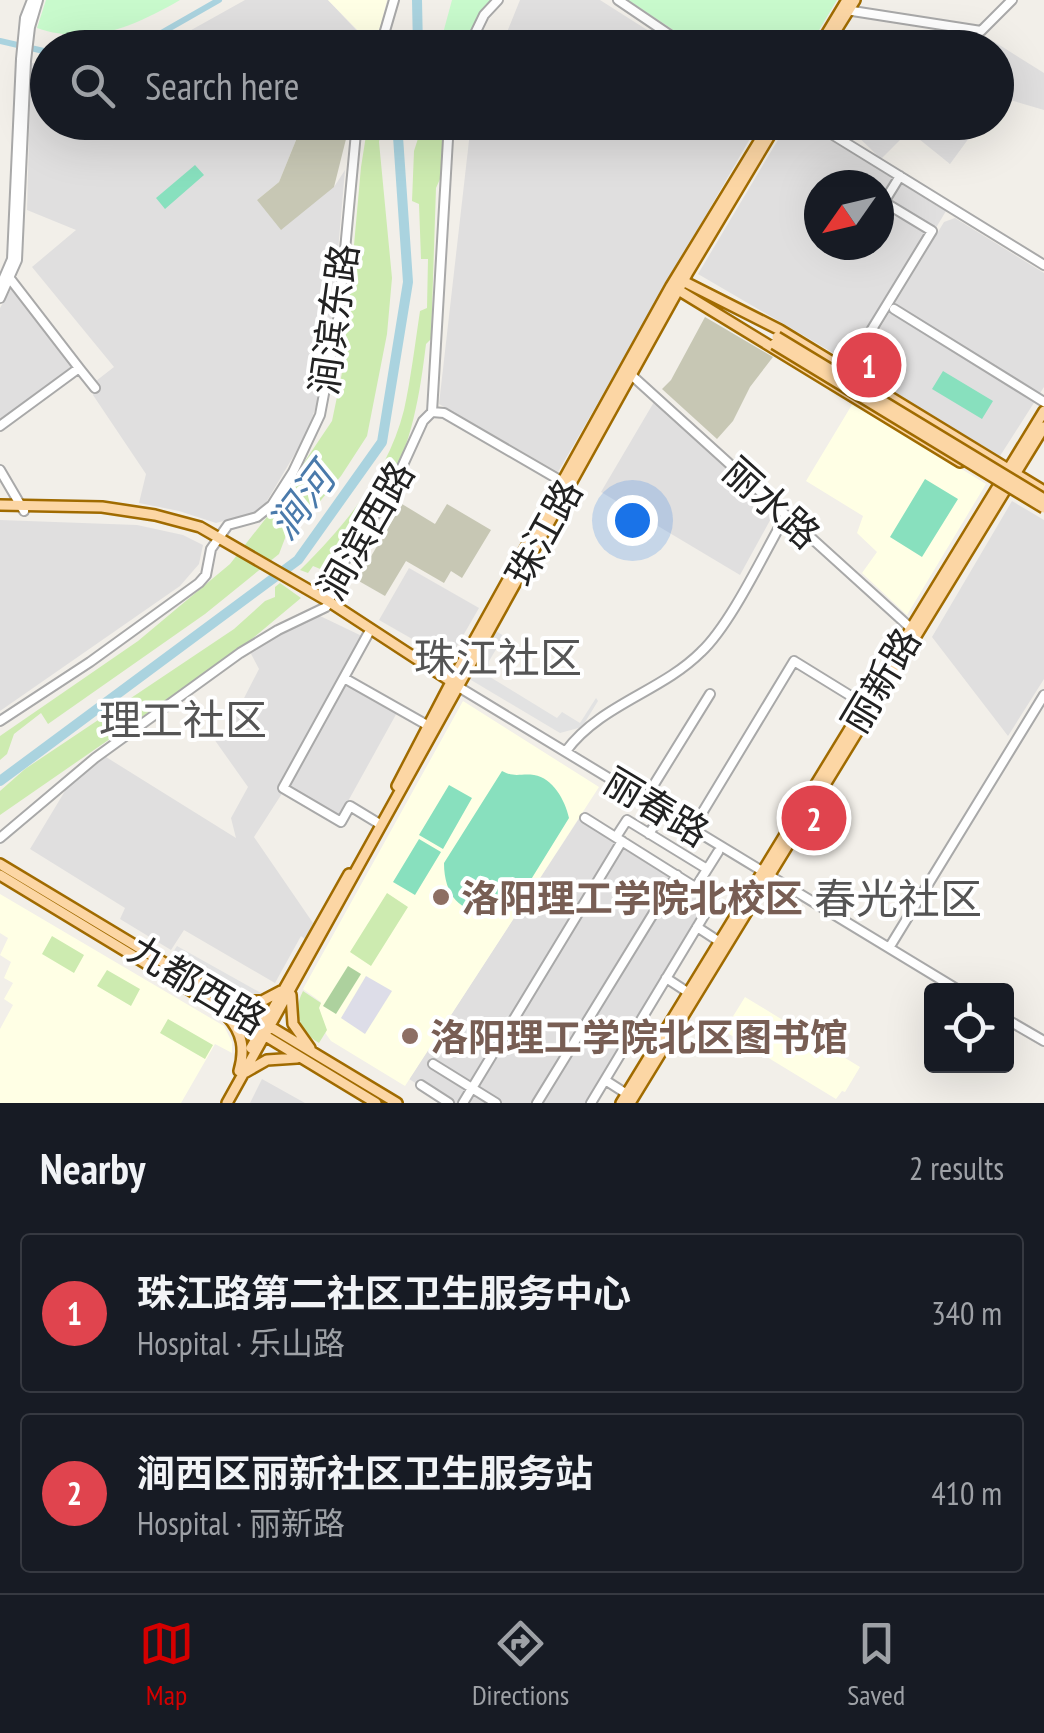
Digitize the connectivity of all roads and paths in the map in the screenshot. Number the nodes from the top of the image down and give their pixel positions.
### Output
1 (35, 0) edge
2 (394, 0) edge
3 (498, 0) edge
4 (618, 0) edge
5 (855, 0) edge
6 (1012, 0) edge
7 (846, 6) edge
8 (385, 30) edge
9 (477, 30) edge
10 (662, 30) edge
11 (830, 30) edge
12 (835, 30) edge
13 (976, 30) edge
14 (982, 30) edge
15 (355, 140) edge
16 (448, 140) edge
17 (761, 140) edge
18 (767, 140) edge
19 (841, 140) edge
20 (900, 176) junction
21 (1044, 265) edge
22 (8, 276) junction
23 (678, 284) junction
24 (0, 287) edge
25 (699, 287) junction
26 (690, 296) junction
27 (0, 298) edge
28 (894, 309) dead end
29 (776, 341) junction
30 (79, 368) junction
31 (847, 370) junction
32 (628, 372) junction
33 (95, 388) dead end
34 (1044, 402) edge
35 (1044, 411) edge
36 (432, 412) junction
37 (0, 426) edge
38 (1044, 427) edge
39 (0, 470) edge
40 (1008, 480) junction
41 (563, 482) junction
42 (1044, 503) edge
43 (0, 508) edge
44 (22, 509) junction
45 (786, 515) junction
46 (219, 539) junction
47 (327, 604) junction
48 (915, 631) junction
49 (368, 634) junction
50 (344, 678) junction
51 (452, 684) junction
52 (710, 694) dead end
53 (1044, 696) edge
54 (868, 707) junction
55 (0, 721) edge
56 (428, 725) junction
57 (566, 751) junction
58 (644, 798) junction
59 (664, 810) junction
60 (586, 818) dead end
61 (378, 822) junction
62 (694, 828) junction
63 (649, 834) junction
64 (0, 838) edge
65 (619, 839) junction
66 (718, 852) dead end
67 (0, 864) edge
68 (707, 870) junction
69 (767, 873) junction
70 (0, 875) edge
71 (677, 875) junction
72 (696, 888) junction
73 (697, 927) junction
74 (723, 944) junction
75 (889, 948) junction
76 (666, 978) junction
77 (948, 983) edge
78 (287, 990) junction
79 (692, 995) junction
80 (222, 1004) junction
81 (1014, 1024) edge
82 (636, 1028) junction
83 (264, 1030) junction
84 (1044, 1042) edge
85 (661, 1046) junction
86 (310, 1058) junction
87 (433, 1064) dead end
88 (242, 1072) junction
89 (605, 1080) junction
90 (421, 1085) dead end
91 (472, 1088) junction
92 (628, 1099) edge
93 (224, 1103) edge
94 (376, 1103) edge
95 (397, 1103) edge
96 (449, 1103) edge
97 (463, 1103) edge
98 (496, 1103) edge
99 (538, 1103) edge
100 (591, 1103) edge

1 - 22 street
2 - 8 street
3 - 9 street
4 - 10 street
5 - 7 main road
6 - 14 street
7 - 11 main road
7 - 12 main road
7 - 13 street
15 - 46 street, 涧滨东路
16 - 36 street, 涧滨西路
17 - 23 main road, 珠江路
18 - 23 main road, 珠江路
19 - 20 street
20 - 21 street
20 - 31 street
22 - 24 street
22 - 27 street
22 - 30 street
23 - 25 main road
23 - 26 main road
23 - 32 main road, 珠江路
25 - 29 main road
25 - 31 main road
26 - 29 main road
26 - 40 main road
28 - 34 street
29 - 42 main road, bridge
30 - 33 street
30 - 37 street
31 - 40 main road
32 - 41 main road, 珠江路
32 - 45 street, 丽水路
32 - 51 main road, 珠江路
35 - 40 main road, 丽新路
36 - 41 street
36 - 47 street, 涧滨西路
38 - 40 main road, 丽新路
39 - 44 street
40 - 42 main road
40 - 42 main road
40 - 48 main road, 丽新路
41 - 51 main road, 珠江路
43 - 44 main road, 丽春路
44 - 46 main road, 丽春路
45 - 48 street, 丽水路
45 - 57 street
46 - 47 main road, 丽春路
46 - 55 street
47 - 49 main road, 丽春路
47 - 51 main road, 丽春路
47 - 64 street, 涧滨西路
48 - 54 main road, 丽新路
49 - 50 street
49 - 51 main road, 丽春路
50 - 56 street
50 - 61 street
51 - 56 main road, 珠江路
51 - 57 street, 丽春路
51 - 78 main road, 珠江路
52 - 58 street
53 - 75 street
54 - 62 street
54 - 69 main road, 丽新路
56 - 61 main road, 珠江路
57 - 58 street, 丽春路
58 - 59 street, 丽春路
59 - 62 street, 丽春路
59 - 63 street
60 - 65 street
61 - 78 main road, 珠江路
62 - 69 street, 丽春路
63 - 65 street
63 - 68 street
65 - 71 street
65 - 91 street
66 - 68 street
67 - 80 main road, 九都西路
68 - 72 street
69 - 74 main road, 丽新路
69 - 75 street, 丽春路
70 - 80 main road, 九都西路
71 - 72 street
71 - 99 street
72 - 73 street
73 - 74 street
73 - 76 street
74 - 79 main road, 丽新路
75 - 77 street, 丽春路
76 - 79 street
76 - 82 street
78 - 80 main road
78 - 83 main road, 珠江路
78 - 86 main road
79 - 85 main road, 丽新路
80 - 83 main road, 九都西路
80 - 88 main road
81 - 84 street
82 - 85 street
82 - 89 street
83 - 86 main road, 九都西路
83 - 88 main road, 珠江路
85 - 92 main road, 丽新路
86 - 88 main road
86 - 94 main road, 九都西路
86 - 95 main road, 九都西路
87 - 91 street
88 - 93 main road, 珠江路
89 - 92 street
89 - 100 street
90 - 96 street
91 - 97 street
91 - 98 street

